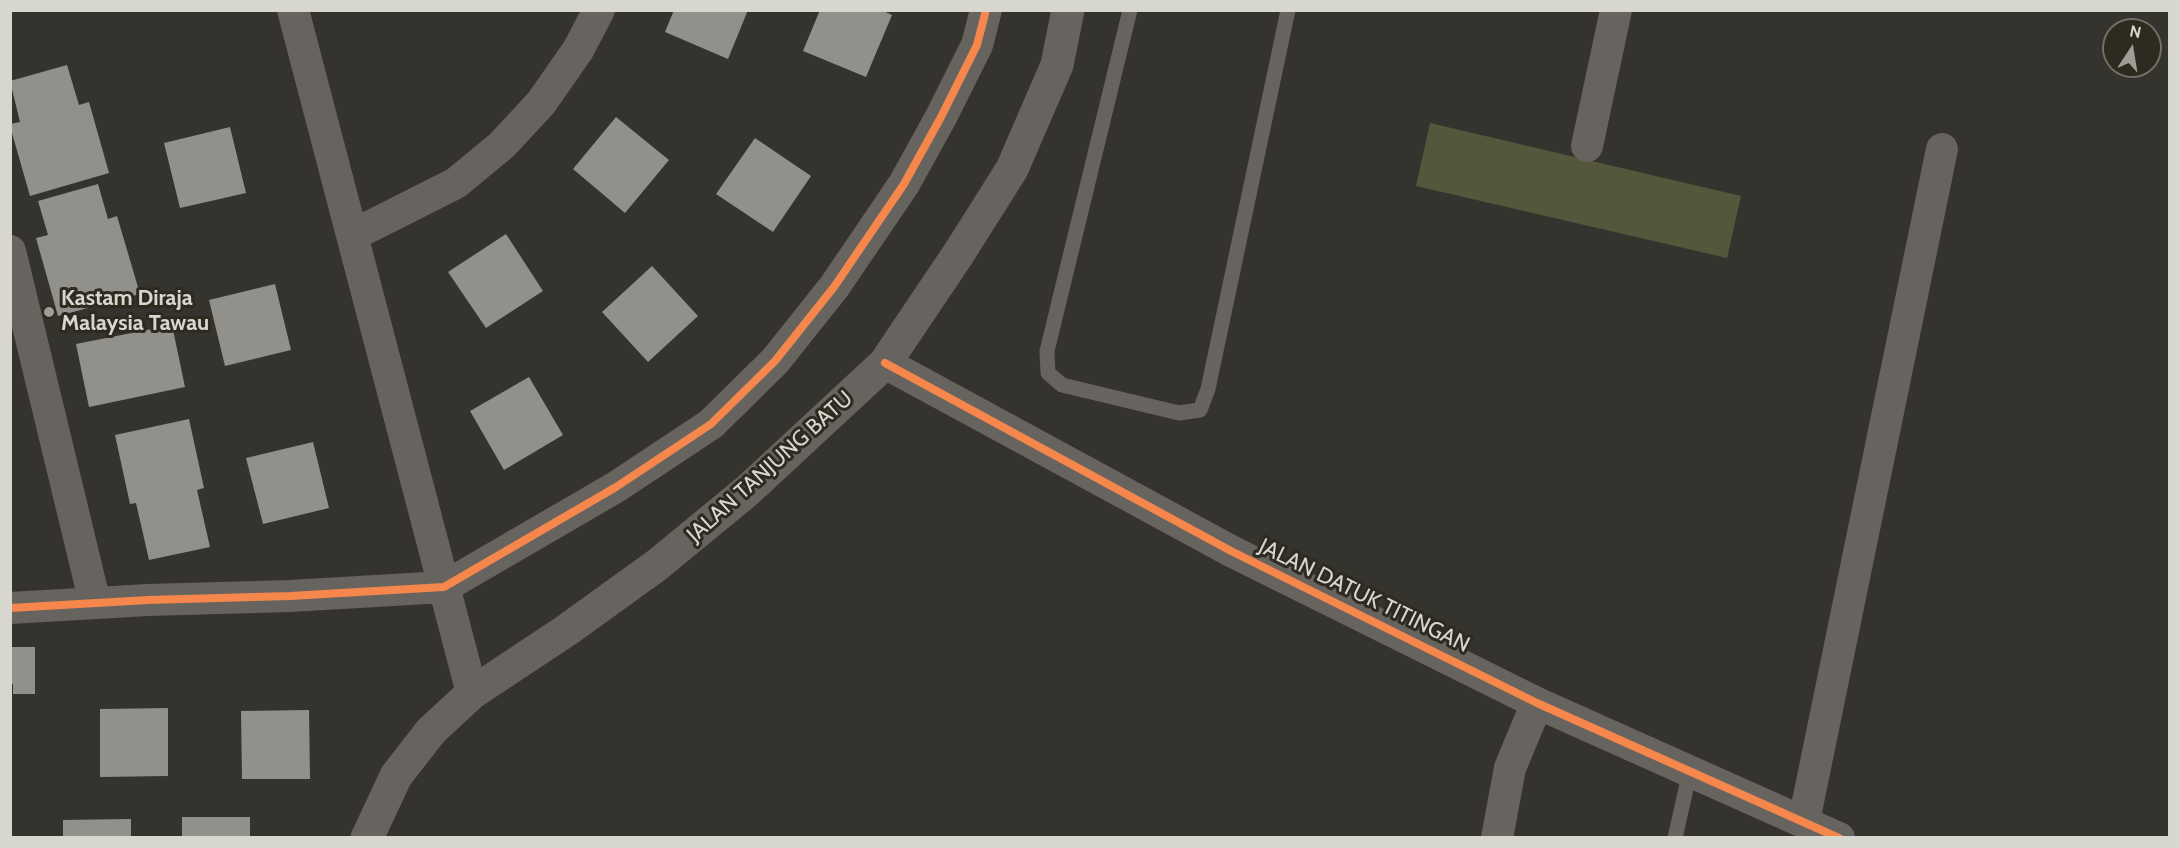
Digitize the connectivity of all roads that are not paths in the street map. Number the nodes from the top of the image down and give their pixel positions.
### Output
1 (293, 10) edge
2 (599, 10) edge
3 (986, 10) edge
4 (1068, 10) edge
5 (1130, 10) edge
6 (1288, 10) edge
7 (1616, 10) edge
8 (1587, 146) dead end
9 (1942, 149) dead end
10 (353, 235) junction
11 (10, 251) edge
12 (885, 363) junction
13 (444, 587) junction
14 (95, 603) junction
15 (10, 608) edge
16 (472, 693) junction
17 (1537, 703) junction
18 (1690, 771) junction
19 (1804, 821) junction
20 (367, 837) edge
21 (1497, 837) edge
22 (1675, 837) edge
23 (1839, 837) edge

1 - 10 street
2 - 10 street
3 - 13 street
4 - 12 street, JALAN TANJUNG BATU
5 - 6 lane
7 - 8 street
9 - 19 street
10 - 13 street
11 - 14 street
12 - 16 street, JALAN TANJUNG BATU
12 - 17 street, JALAN DATUK TITINGAN
13 - 14 street
13 - 16 street
14 - 15 street
16 - 20 street, JALAN TANJUNG BATU
17 - 18 street, JALAN DATUK TITINGAN
17 - 21 street
18 - 19 street, JALAN DATUK TITINGAN
18 - 22 lane
19 - 23 street, JALAN DATUK TITINGAN

